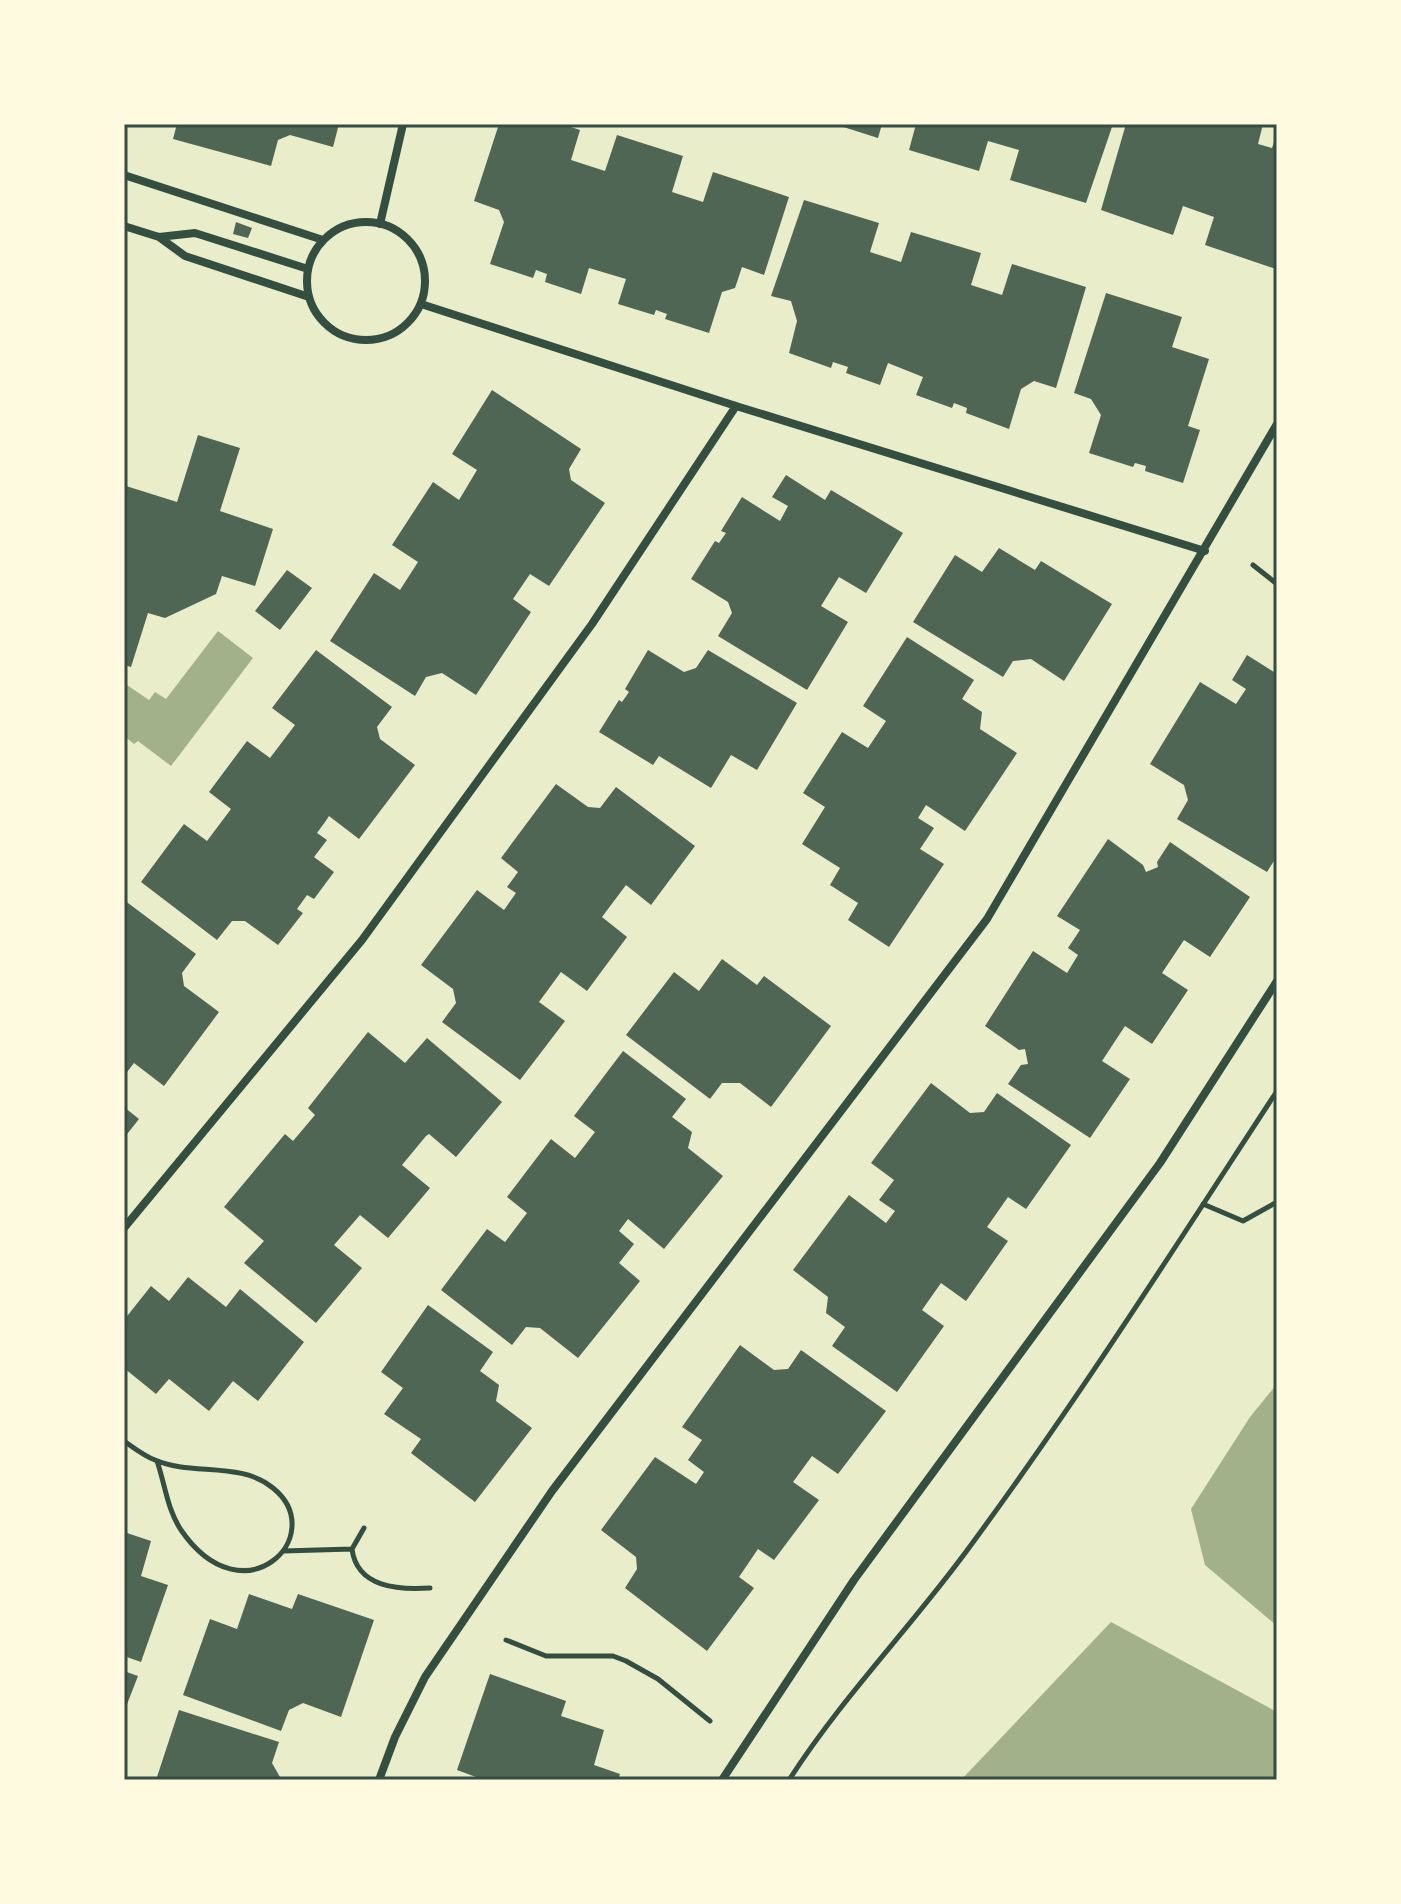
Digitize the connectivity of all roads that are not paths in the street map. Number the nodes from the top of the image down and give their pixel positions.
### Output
1 (403, 124) edge
2 (124, 175) edge
3 (380, 224) junction
4 (124, 226) edge
5 (159, 237) junction
6 (323, 240) junction
7 (308, 269) junction
8 (309, 297) junction
9 (421, 304) junction
10 (736, 406) junction
11 (1277, 424) edge
12 (1205, 551) junction
13 (1277, 981) edge
14 (124, 1228) edge
15 (379, 1780) edge
16 (722, 1780) edge

1 - 3 street
2 - 6 street
3 - 6 street
3 - 9 street
4 - 5 street
5 - 7 street
5 - 8 street
6 - 7 street
7 - 8 street
8 - 9 street
9 - 10 street
10 - 12 street
10 - 14 street
11 - 12 street
12 - 15 street
13 - 16 street

